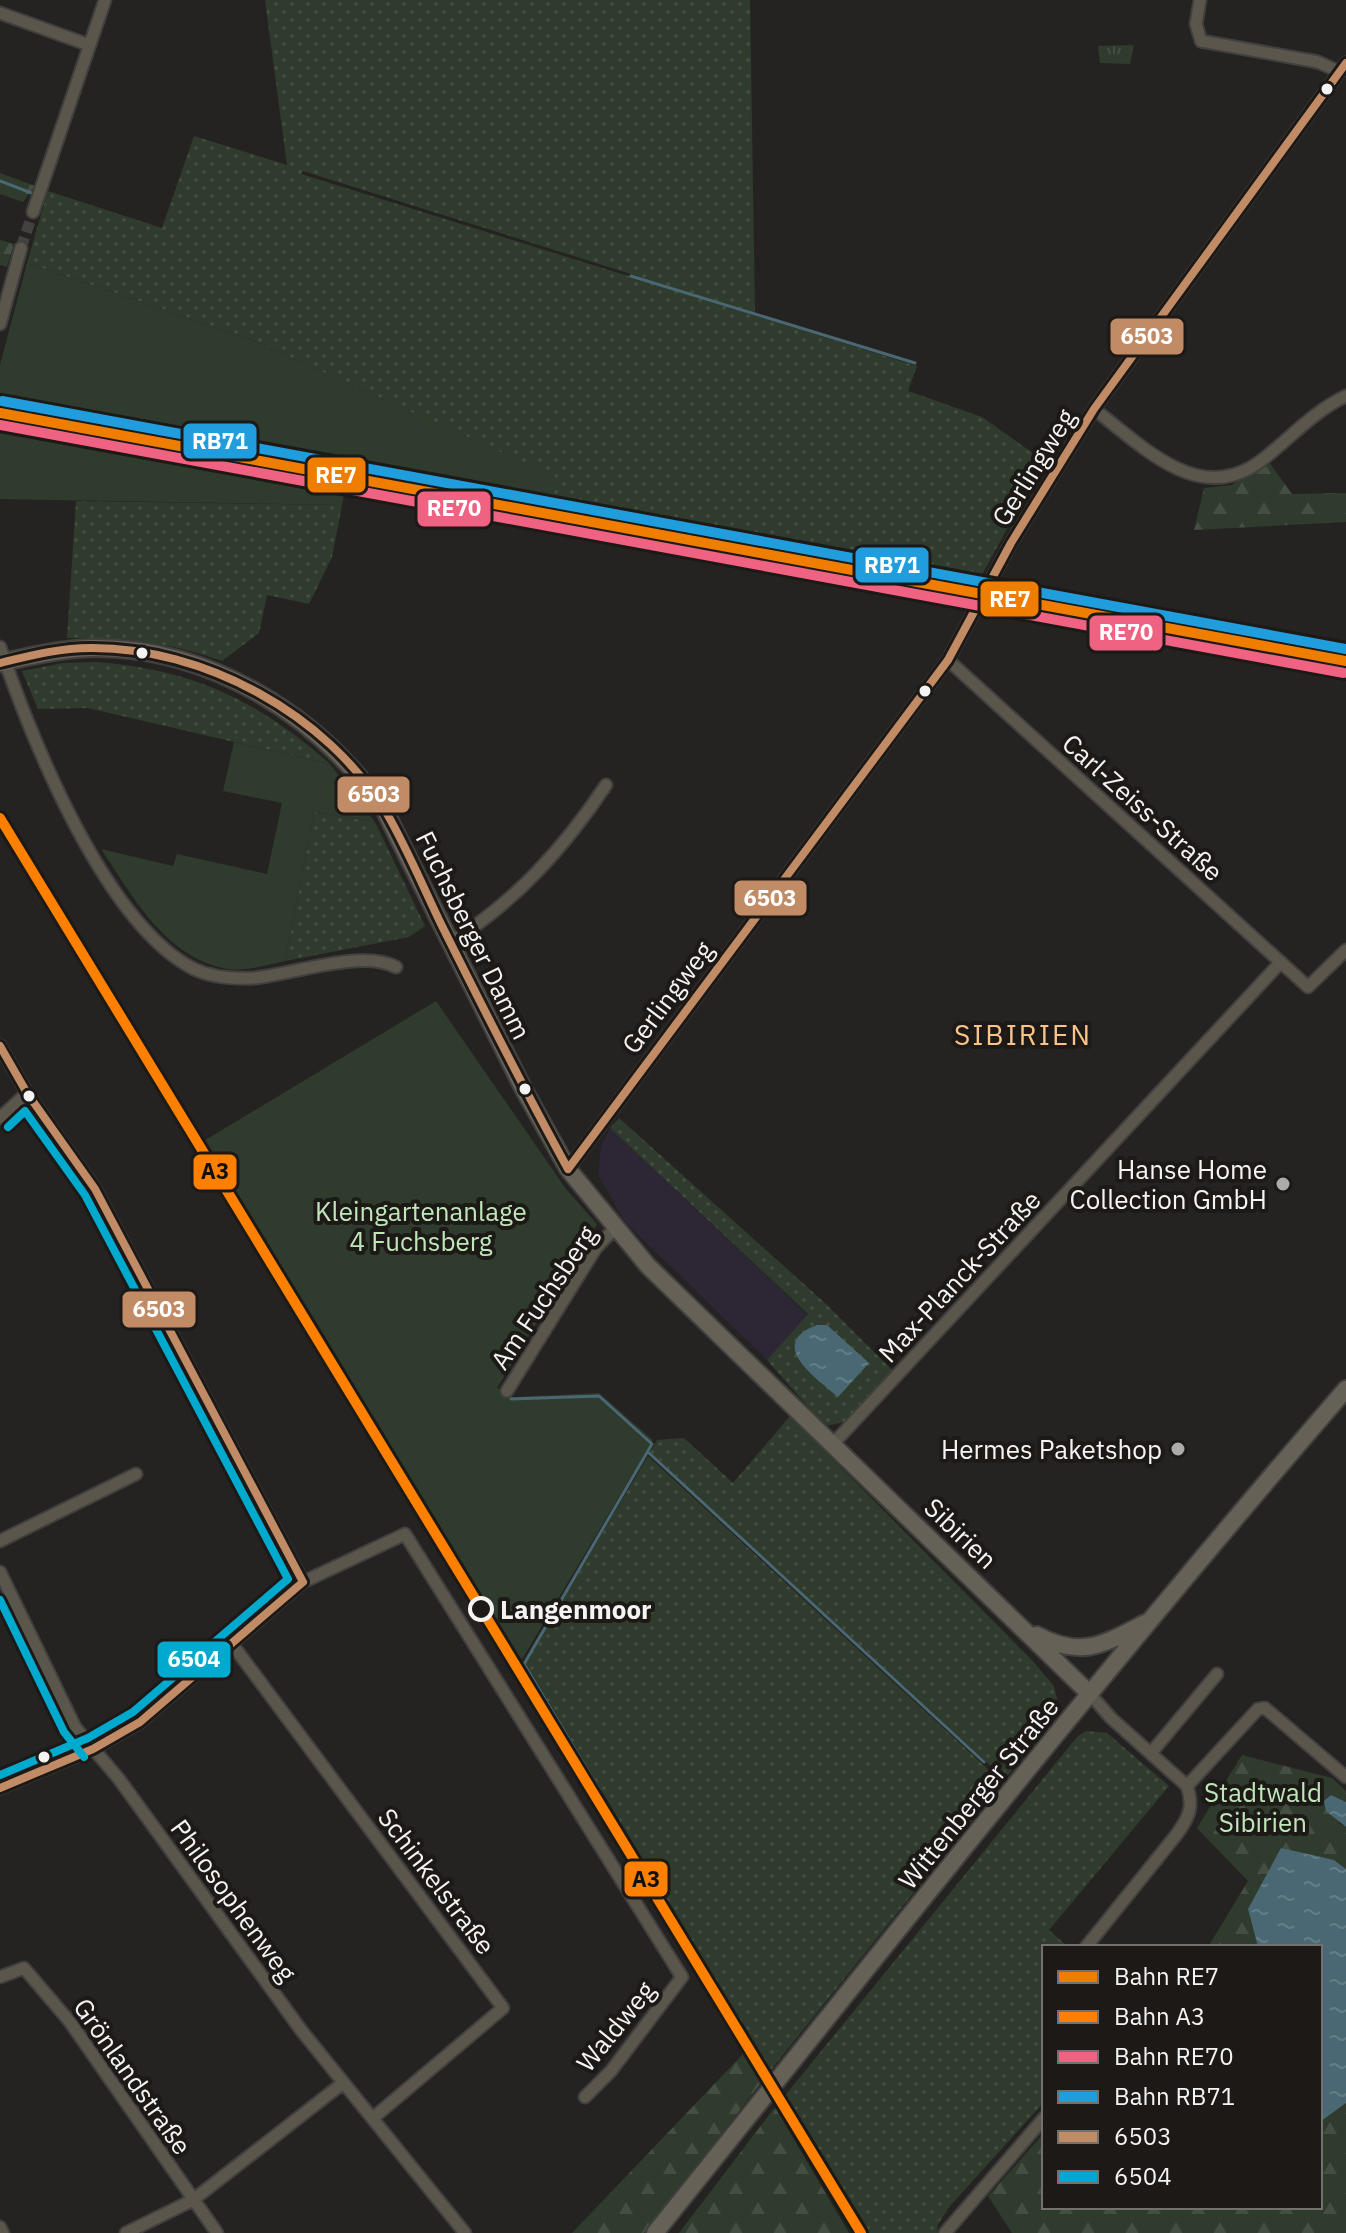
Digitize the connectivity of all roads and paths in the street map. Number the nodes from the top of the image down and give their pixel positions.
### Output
1 (105, 0) edge
2 (1200, 0) edge
3 (0, 13) edge
4 (89, 45) junction
5 (1343, 68) edge
6 (33, 212) tunnel mouth
7 (21, 248) tunnel mouth
8 (0, 324) edge
9 (1346, 396) edge
10 (1094, 409) junction
11 (2, 657) edge
12 (948, 660) junction
13 (606, 785) dead end
14 (451, 942) junction
15 (1346, 950) edge
16 (1281, 962) junction
17 (396, 967) dead end
18 (1, 1048) edge
19 (27, 1093) junction
20 (0, 1118) edge
21 (568, 1169) junction
22 (615, 1228) junction
23 (1346, 1389) edge
24 (507, 1391) dead end
25 (833, 1444) junction
26 (136, 1474) dead end
27 (0, 1541) edge
28 (0, 1572) edge
29 (303, 1582) junction
30 (1152, 1619) junction
31 (1025, 1628) junction
32 (232, 1644) junction
33 (1217, 1674) dead end
34 (1090, 1694) junction
35 (93, 1749) junction
36 (1151, 1753) junction
37 (1346, 1777) edge
38 (1187, 1786) junction
39 (0, 1788) edge
40 (1088, 1945) edge
41 (0, 1977) edge
42 (343, 2083) junction
43 (585, 2097) dead end
44 (373, 2118) junction
45 (1042, 2120) edge
46 (193, 2200) junction
47 (0, 2227) edge
48 (3, 2233) edge
49 (126, 2233) edge
50 (217, 2233) edge
51 (465, 2233) edge
52 (655, 2233) edge
53 (945, 2233) edge

1 - 4 street
2 - 5 street
3 - 4 street
4 - 6 street
5 - 10 street, Gerlingweg
7 - 8 street
9 - 10 street
10 - 12 street, Gerlingweg
11 - 14 street, Fuchsberger Damm
11 - 17 street
12 - 16 street, Carl-Zeiss-Straße
12 - 21 street, Gerlingweg
13 - 14 street
14 - 21 street, Fuchsberger Damm
15 - 16 street, Carl-Zeiss-Straße
16 - 25 street, Max-Planck-Straße
18 - 19 street
19 - 20 street
19 - 29 street
21 - 22 street, Sibirien
22 - 24 street, Am Fuchsberg
22 - 25 street, Sibirien
23 - 30 street, Wittenberger Straße
25 - 31 street, Sibirien
26 - 27 street
28 - 35 street, Philosophenweg
29 - 32 street
29 - 43 street, Waldweg
30 - 31 street
30 - 34 street, Wittenberger Straße
31 - 34 street, Sibirien
32 - 35 street
32 - 44 street, Schinkelstraße
33 - 36 street
34 - 36 street, Sibirien
34 - 52 street, Wittenberger Straße
35 - 39 street
35 - 42 street, Philosophenweg
36 - 38 street, Sibirien
37 - 38 street
38 - 40 street
41 - 46 street, Grönlandstraße
42 - 44 street, Philosophenweg
42 - 46 street
44 - 51 street, Philosophenweg
45 - 53 street
46 - 49 street
46 - 50 street, Grönlandstraße
47 - 48 street

